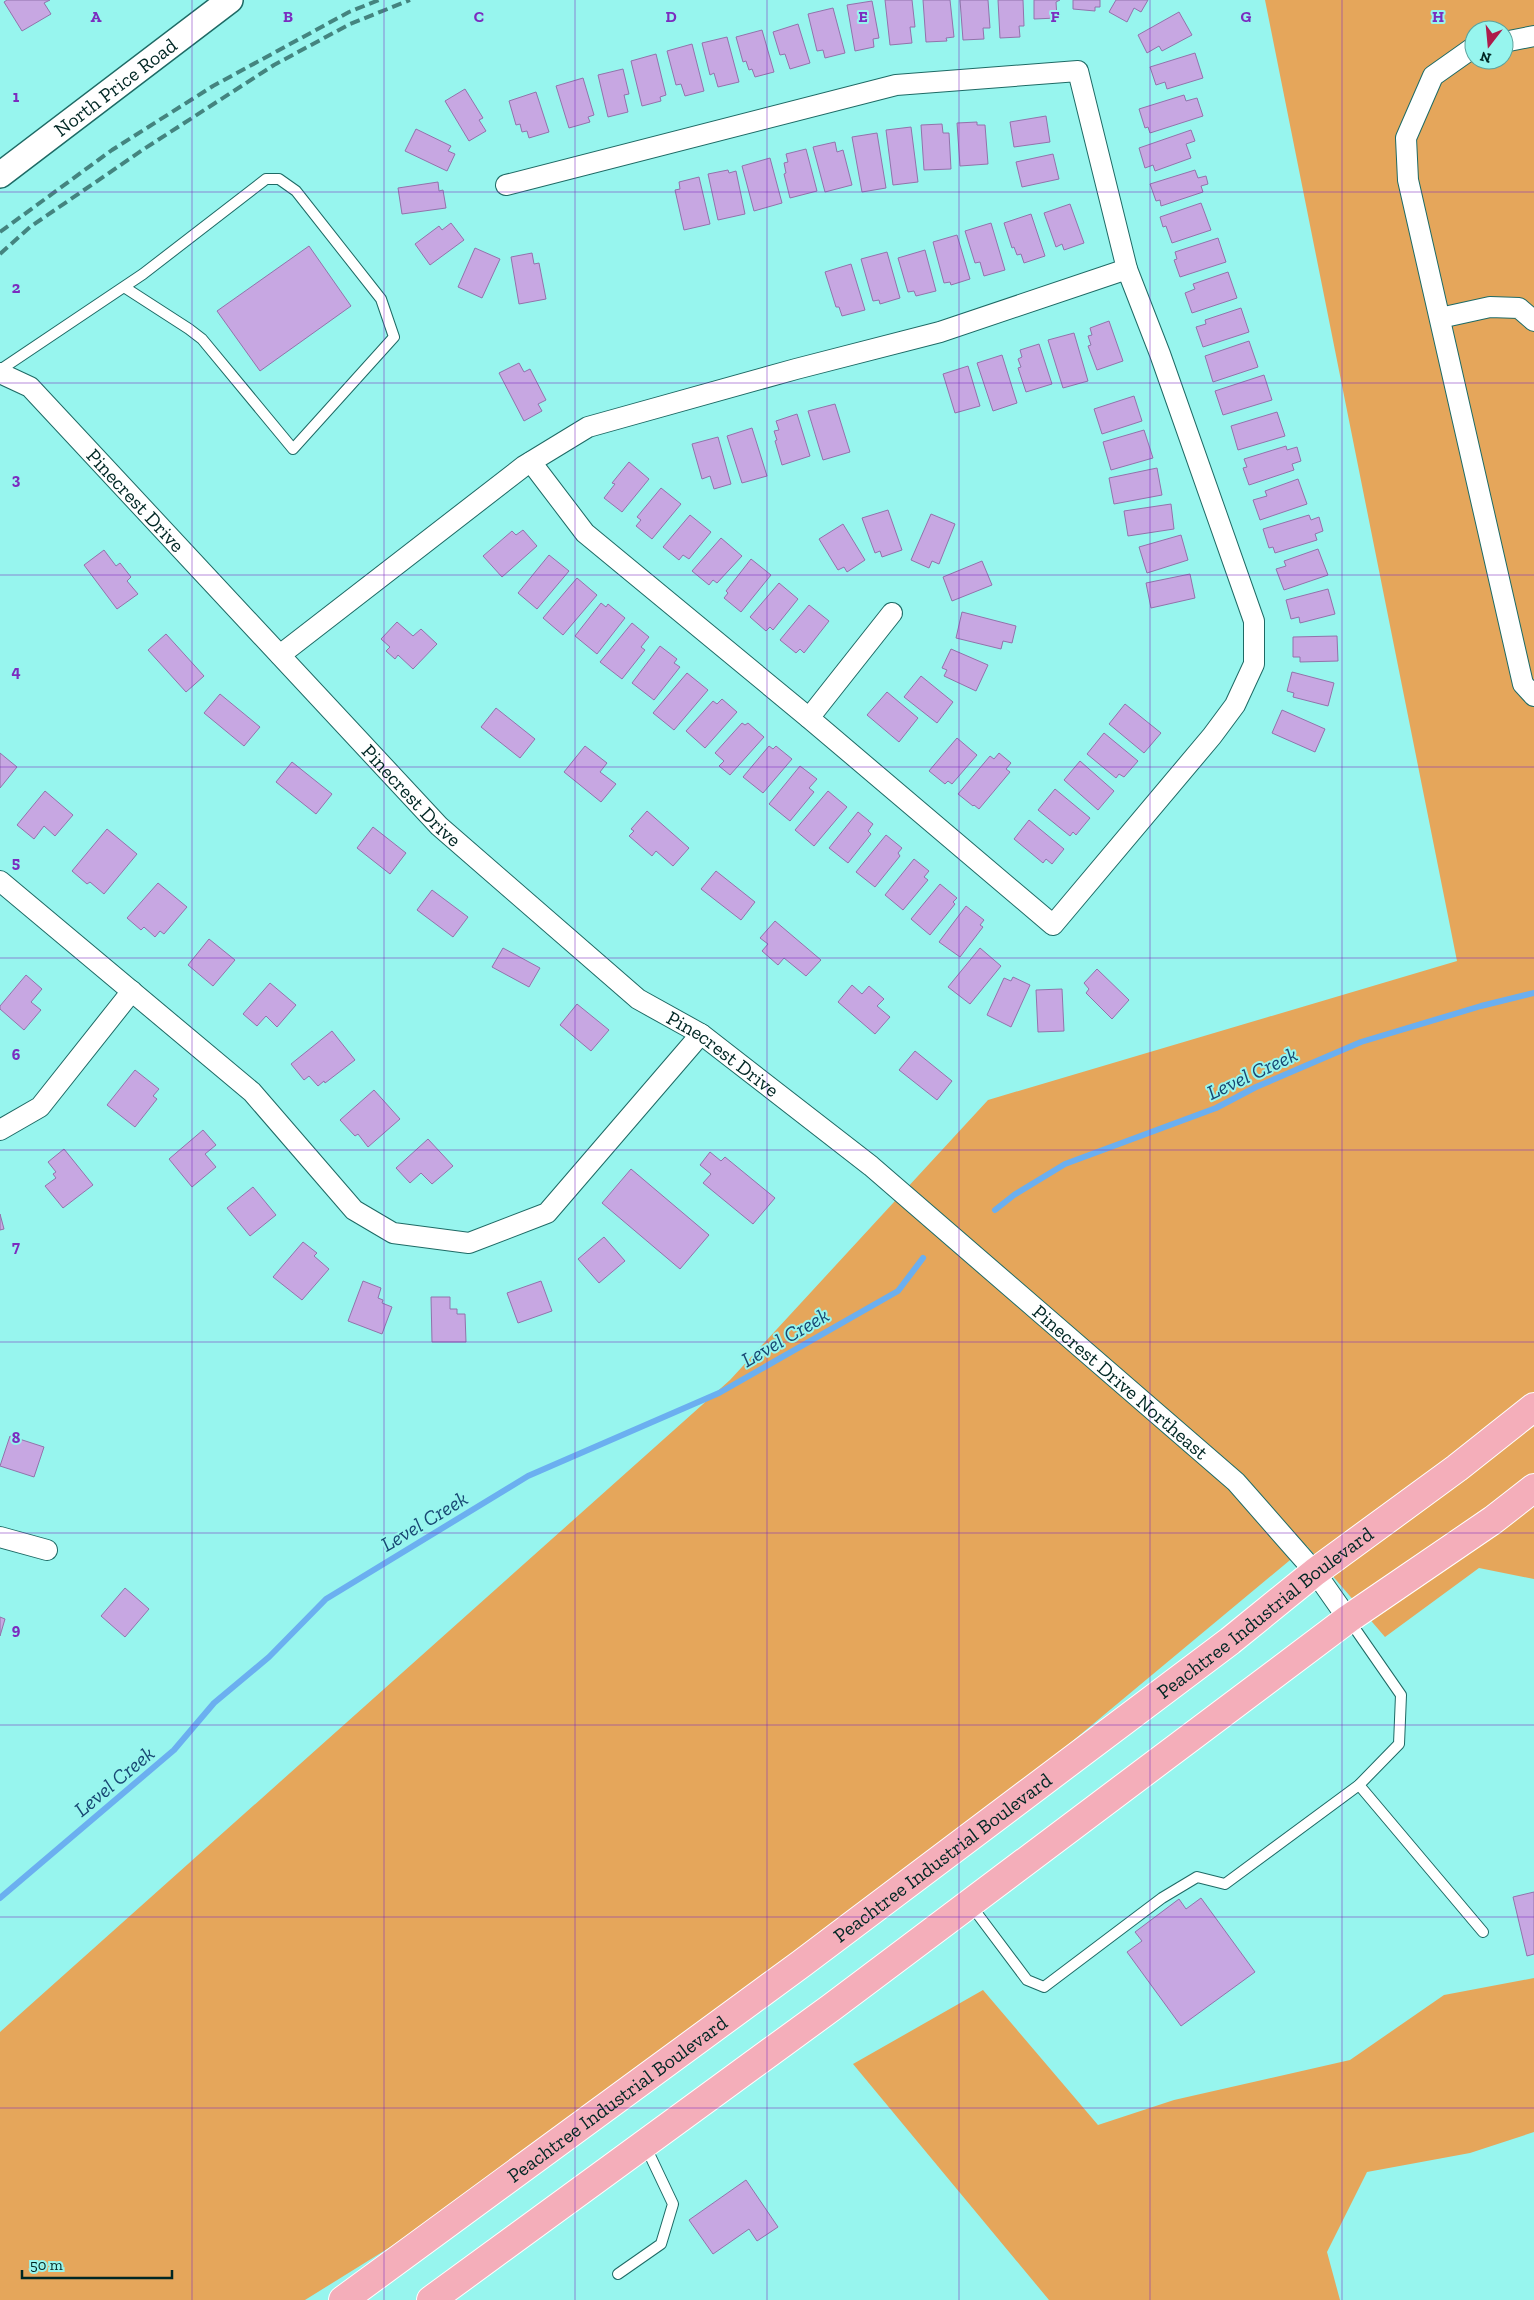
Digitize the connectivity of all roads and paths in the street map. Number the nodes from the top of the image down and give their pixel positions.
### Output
1 (230, 0) edge
2 (1534, 36) edge
3 (1514, 40) edge
4 (1464, 54) edge
5 (0, 175) edge
6 (506, 185) dead end
7 (1127, 269) junction
8 (124, 287) junction
9 (1440, 318) junction
10 (1534, 321) edge
11 (0, 372) edge
12 (532, 462) junction
13 (892, 613) dead end
14 (280, 655) junction
15 (1534, 696) edge
16 (810, 718) junction
17 (0, 880) edge
18 (132, 991) junction
19 (701, 1034) junction
20 (0, 1130) edge
21 (871, 1166) joint
22 (1534, 1407) edge
23 (1534, 1488) edge
24 (0, 1537) edge
25 (48, 1550) dead end
26 (1315, 1572) junction
27 (1348, 1619) junction
28 (1359, 1785) junction
29 (970, 1904) junction
30 (1483, 1932) dead end
31 (644, 2144) junction
32 (618, 2274) dead end
33 (343, 2300) edge
34 (431, 2300) edge

1 - 5 street, North Price Road
2 - 3 street
4 - 9 street
6 - 7 street
7 - 12 street
7 - 16 street
8 - 8 lane
8 - 11 lane
9 - 10 street
9 - 15 street
11 - 14 street, Pinecrest Drive
12 - 14 street
12 - 16 street
13 - 16 street
14 - 19 street, Pinecrest Drive
17 - 18 street
18 - 19 street
18 - 20 street
19 - 21 street, Pinecrest Drive
21 - 26 street, Pinecrest Drive Northeast
22 - 26 highway, Peachtree Industrial Boulevard
23 - 27 highway
24 - 25 street
26 - 27 street, Pinecrest Drive Northeast
26 - 33 highway, Peachtree Industrial Boulevard
27 - 28 lane
27 - 29 highway
28 - 29 lane
28 - 30 lane
29 - 31 highway
31 - 32 lane
31 - 34 highway

